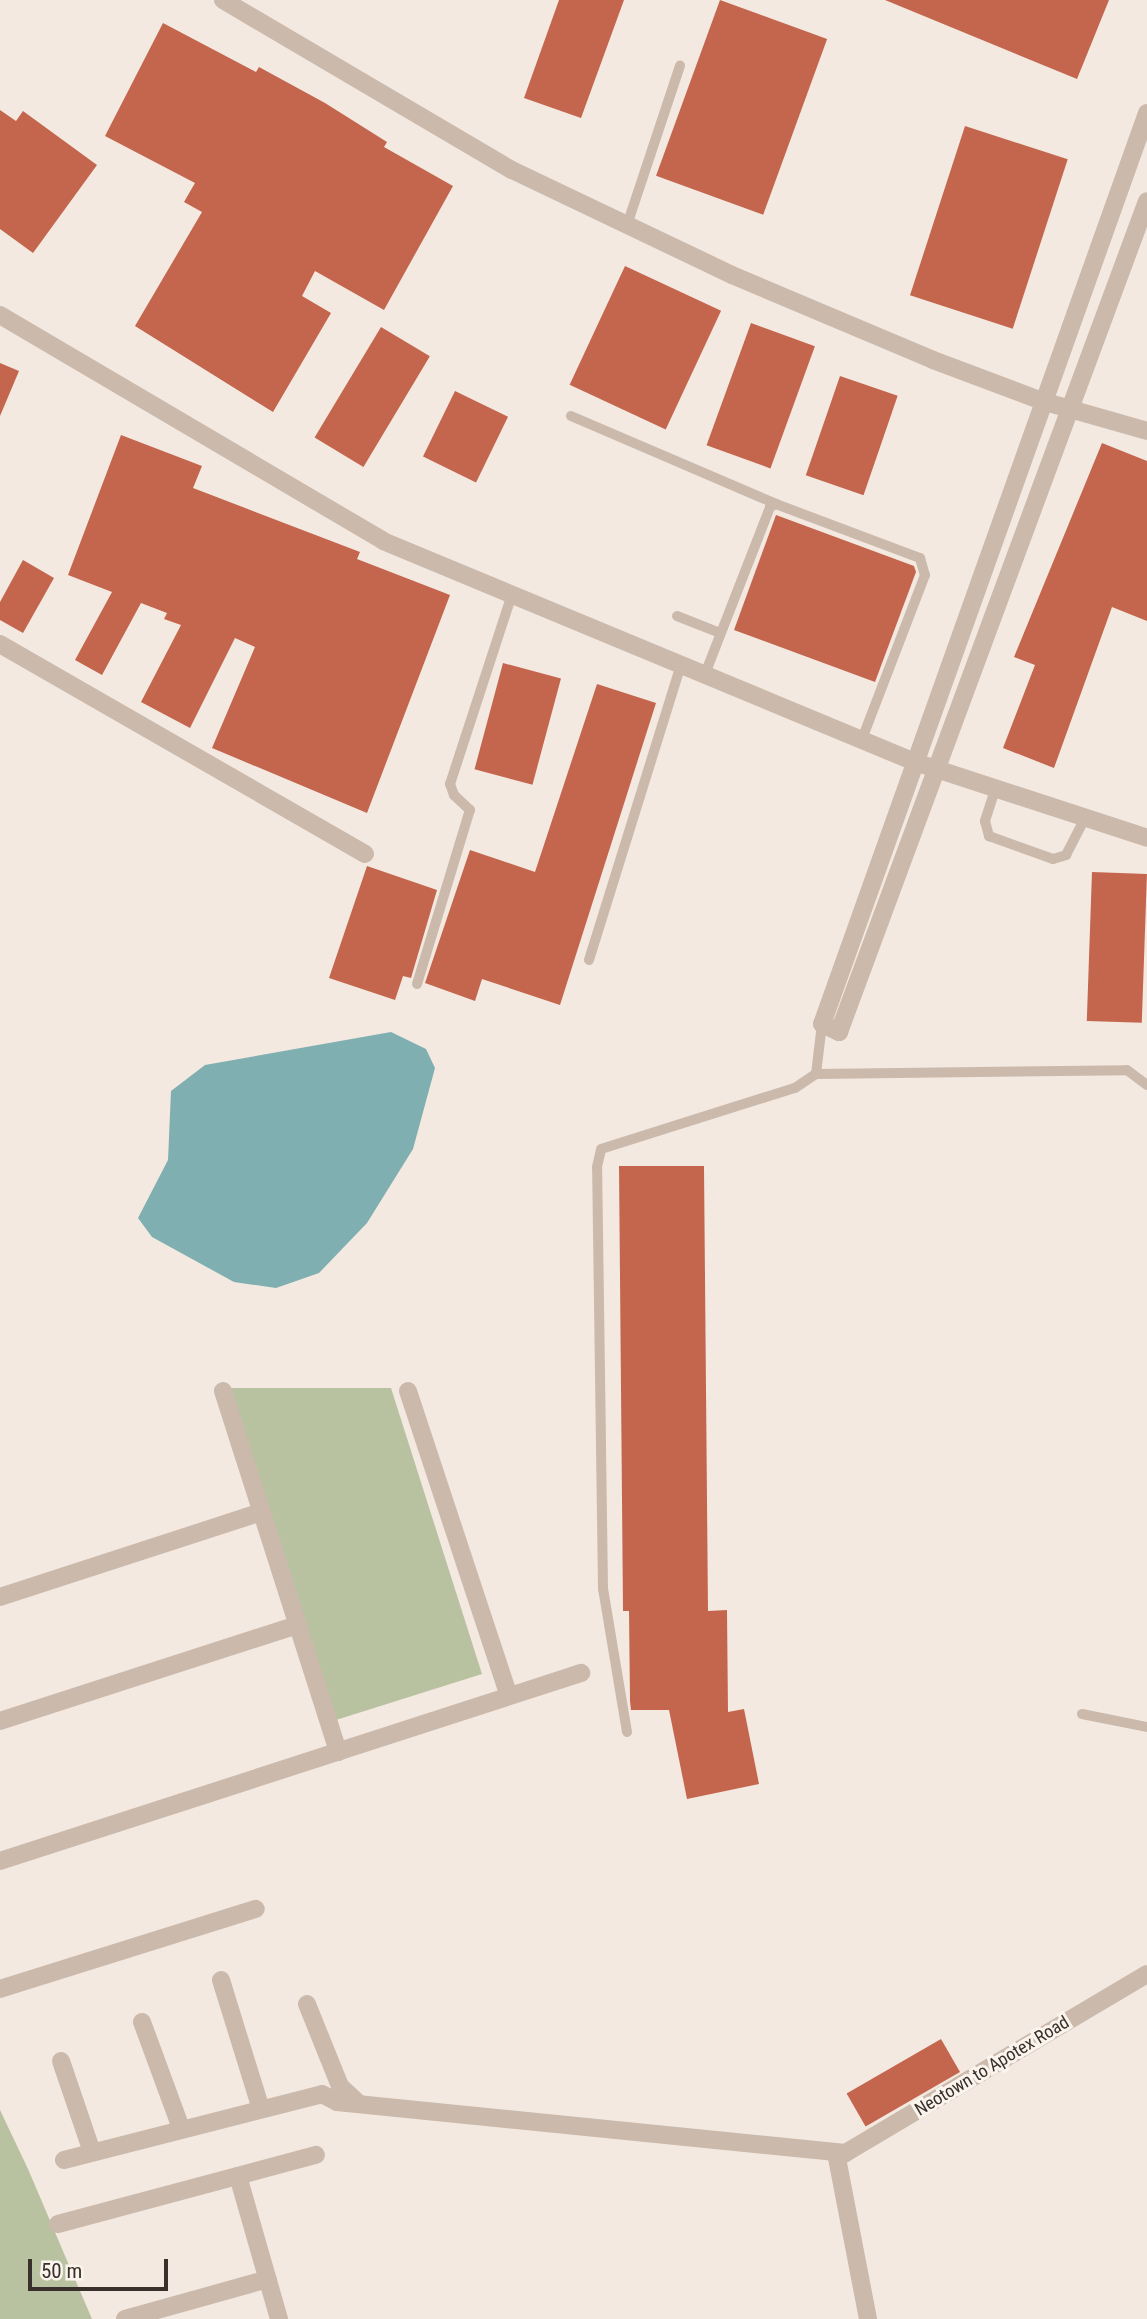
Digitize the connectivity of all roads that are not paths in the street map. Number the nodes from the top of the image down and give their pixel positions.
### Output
1 (223, 0) edge
2 (680, 66) dead end
3 (1147, 113) edge
4 (1147, 201) edge
5 (627, 225) junction
6 (0, 315) edge
7 (1042, 401) junction
8 (1070, 408) junction
9 (571, 416) dead end
10 (1147, 431) edge
11 (776, 504) junction
12 (512, 594) junction
13 (677, 616) dead end
14 (720, 633) junction
15 (0, 644) edge
16 (681, 665) junction
17 (705, 674) junction
18 (862, 739) junction
19 (915, 762) junction
20 (935, 769) junction
21 (995, 790) junction
22 (1085, 818) junction
23 (1147, 838) edge
24 (365, 854) dead end
25 (589, 960) dead end
26 (417, 984) dead end
27 (822, 1024) junction
28 (816, 1074) junction
29 (1147, 1085) edge
30 (223, 1391) dead end
31 (408, 1391) dead end
32 (261, 1512) junction
33 (0, 1597) edge
34 (297, 1625) junction
35 (581, 1673) dead end
36 (509, 1696) junction
37 (1082, 1714) dead end
38 (0, 1721) edge
39 (1147, 1727) edge
40 (627, 1732) dead end
41 (338, 1752) junction
42 (0, 1861) edge
43 (256, 1909) dead end
44 (1147, 1974) edge
45 (221, 1980) dead end
46 (0, 1989) edge
47 (307, 2004) dead end
48 (142, 2022) dead end
49 (61, 2061) dead end
50 (358, 2104) junction
51 (261, 2109) junction
52 (181, 2128) junction
53 (92, 2152) junction
54 (316, 2155) dead end
55 (841, 2156) junction
56 (64, 2160) dead end
57 (238, 2176) junction
58 (58, 2224) dead end
59 (268, 2279) junction
60 (125, 2319) edge
61 (279, 2319) edge
62 (868, 2319) edge

1 - 5 street
2 - 5 lane
3 - 7 street
4 - 8 street
5 - 7 street
6 - 12 street
7 - 8 street
7 - 19 street
8 - 10 street
8 - 20 street
9 - 11 lane
11 - 14 lane
11 - 18 lane
12 - 16 street
12 - 26 lane
13 - 14 lane
14 - 17 lane
15 - 24 street
16 - 17 street
16 - 25 lane
17 - 18 street
18 - 19 street
19 - 20 street
19 - 27 street
20 - 21 street
20 - 27 street
21 - 22 street
21 - 22 lane
22 - 23 street
27 - 28 lane
28 - 29 lane
28 - 40 lane
30 - 32 street
31 - 36 street
32 - 33 street
32 - 34 street
34 - 38 street
34 - 41 street
35 - 36 street
36 - 41 street
37 - 39 lane
41 - 42 street
43 - 46 street
44 - 55 street, Neotown to Apotex Road
45 - 51 street
47 - 50 street
48 - 52 street
49 - 53 street
50 - 51 street
50 - 55 street
51 - 52 street
52 - 53 street
53 - 56 street
54 - 57 street
55 - 62 street
57 - 58 street
57 - 59 street
59 - 60 street
59 - 61 street

